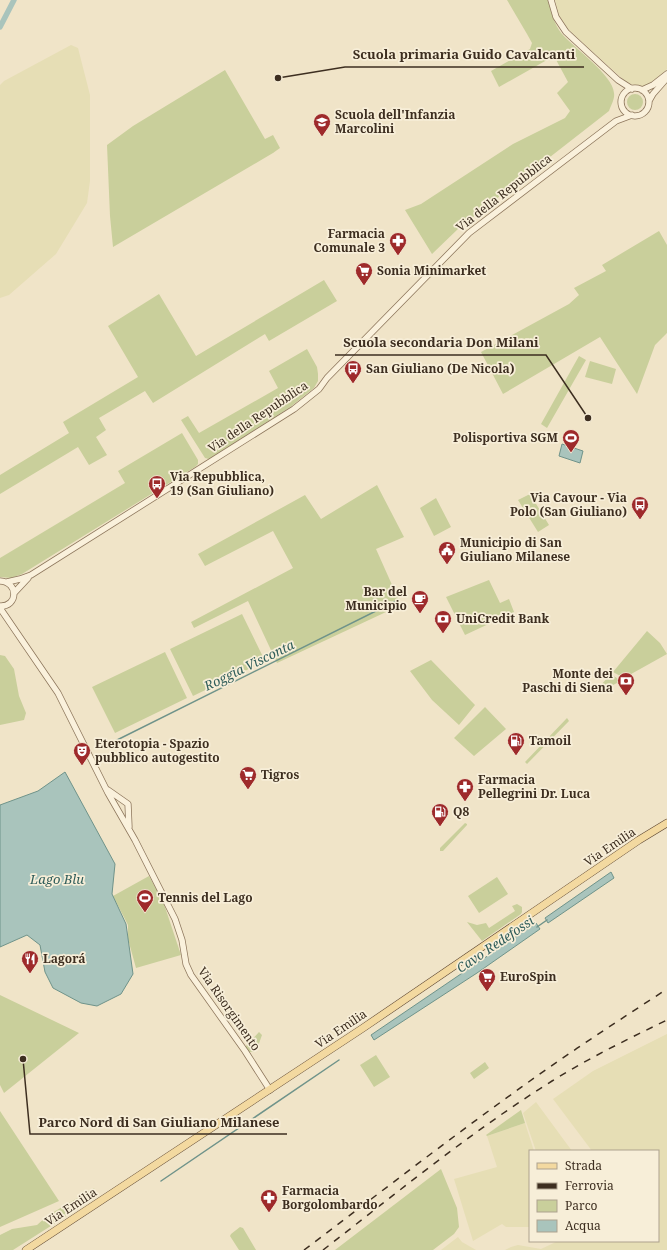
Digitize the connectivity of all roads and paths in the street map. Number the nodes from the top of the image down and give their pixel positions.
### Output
1 (551, 0) edge
2 (667, 74) edge
3 (667, 78) edge
4 (618, 80) junction
5 (632, 89) junction
6 (642, 90) junction
7 (624, 95) junction
8 (649, 101) junction
9 (623, 108) junction
10 (632, 115) junction
11 (616, 121) junction
12 (31, 575) junction
13 (0, 581) edge
14 (7, 582) junction
15 (14, 592) junction
16 (10, 603) junction
17 (0, 607) edge
18 (10, 622) junction
19 (108, 790) junction
20 (124, 801) junction
21 (118, 810) junction
22 (128, 810) junction
23 (667, 823) edge
24 (129, 829) junction
25 (270, 1090) junction
26 (26, 1250) edge

1 - 4 street
2 - 6 street
3 - 8 street
4 - 5 street
4 - 7 street
5 - 6 street
5 - 7 street
6 - 8 street
7 - 9 street
8 - 10 street
9 - 10 street
9 - 11 street, Via della Repubblica
10 - 11 street, Via della Repubblica
11 - 12 street, Via della Repubblica
12 - 14 street, Via della Repubblica
12 - 15 street, Via della Repubblica
13 - 14 street
14 - 15 street
15 - 16 street
16 - 17 street
16 - 18 street
17 - 18 street, Via Risorgimento
18 - 19 street, Via Risorgimento
19 - 20 street, Via Risorgimento
19 - 21 street, Via Risorgimento
20 - 21 street
20 - 22 street, Via Risorgimento
21 - 22 street
21 - 24 street, Via Risorgimento
22 - 24 street, Via Risorgimento
23 - 25 main road, Via Emilia
24 - 25 street, Via Risorgimento
25 - 26 main road, Via Emilia

